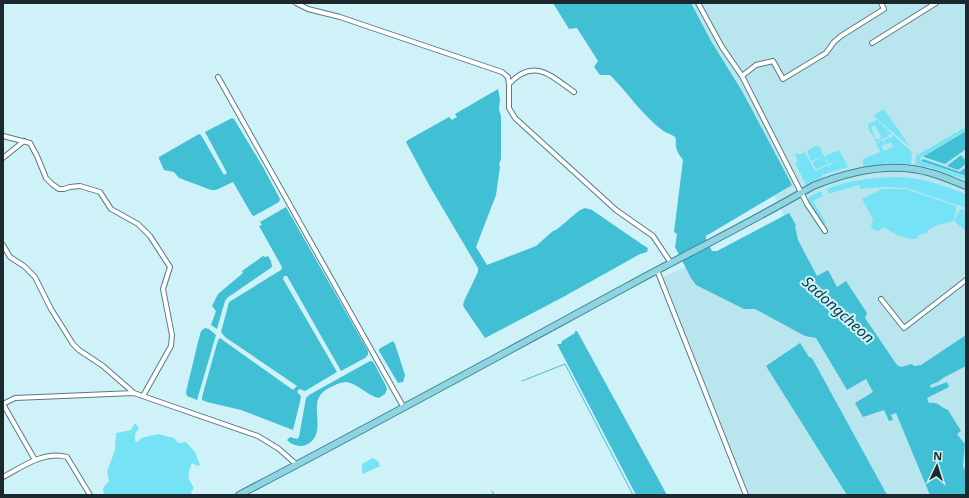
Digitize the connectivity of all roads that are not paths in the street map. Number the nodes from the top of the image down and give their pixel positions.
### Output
1 (296, 3) edge
2 (698, 3) edge
3 (881, 3) edge
4 (936, 3) edge
5 (872, 42) dead end
6 (742, 76) junction
7 (218, 77) dead end
8 (509, 84) junction
9 (574, 92) dead end
10 (3, 136) edge
11 (24, 141) junction
12 (3, 158) edge
13 (966, 186) edge
14 (802, 192) junction
15 (825, 231) dead end
16 (3, 245) edge
17 (671, 263) junction
18 (657, 270) junction
19 (966, 280) edge
20 (881, 299) dead end
21 (134, 393) junction
22 (143, 396) junction
23 (404, 408) junction
24 (35, 460) junction
25 (297, 465) junction
26 (3, 477) edge
27 (90, 495) edge
28 (239, 495) edge
29 (746, 495) edge

1 - 8 street
2 - 6 street
3 - 6 street
4 - 5 street
6 - 14 street
7 - 23 street
8 - 9 street
8 - 17 street
10 - 11 street
11 - 12 street
11 - 22 street
13 - 14 main road
14 - 15 street
14 - 17 main road
16 - 21 street
17 - 18 main road
18 - 23 main road
18 - 29 street
19 - 20 street
21 - 22 street
21 - 24 street
22 - 25 street
23 - 25 main road
24 - 26 street
24 - 27 street
25 - 28 main road

